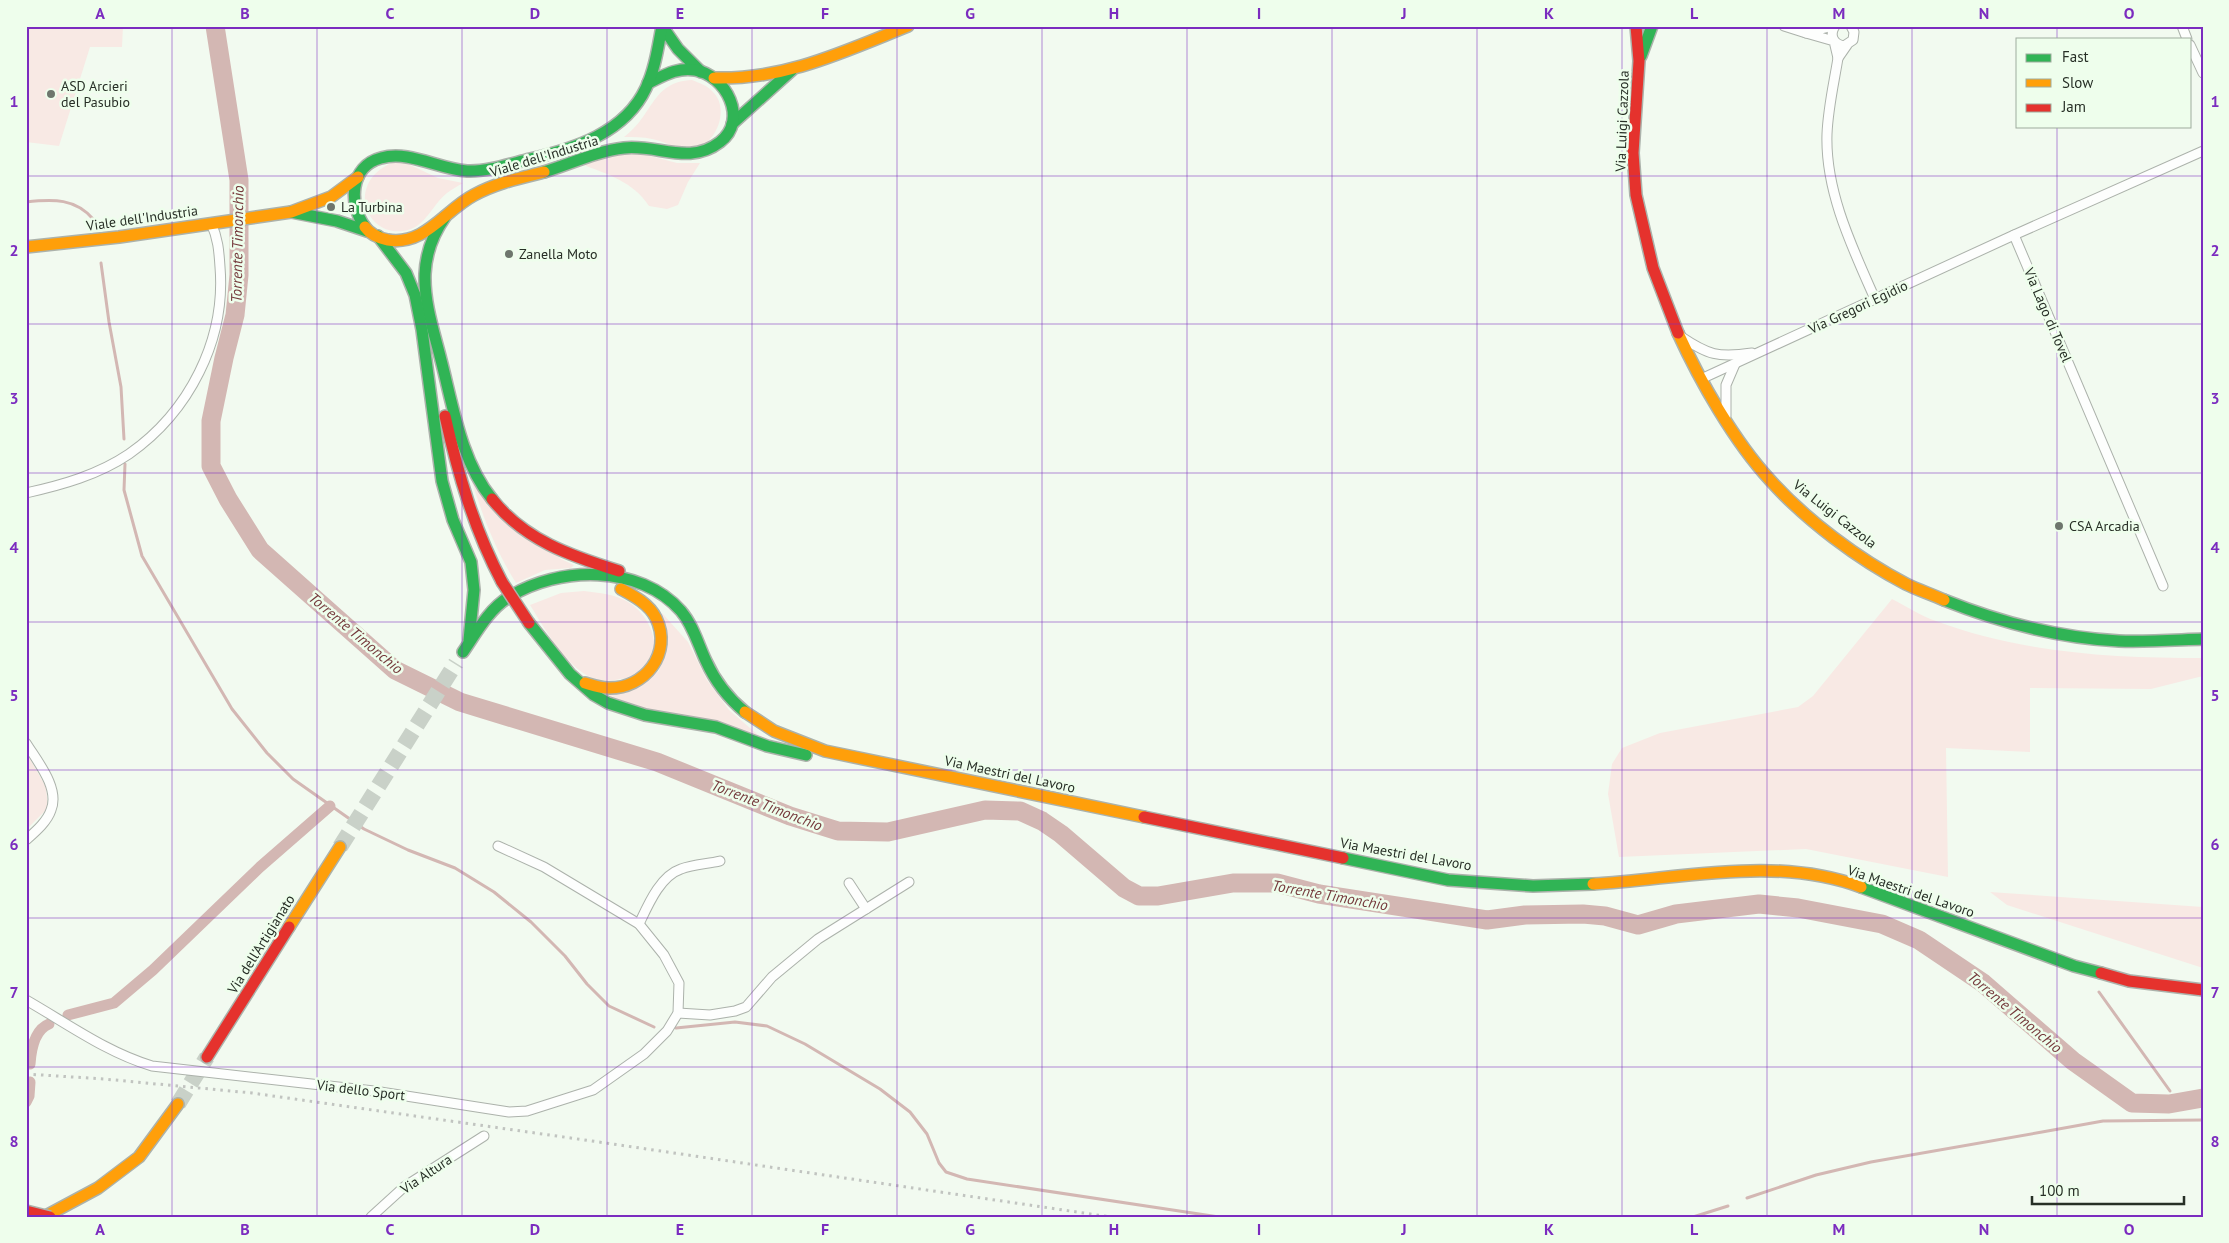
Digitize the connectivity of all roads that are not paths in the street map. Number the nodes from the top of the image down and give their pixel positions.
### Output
1 (908, 26) edge
2 (1636, 26) edge
3 (1652, 26) edge
4 (1784, 26) edge
5 (1834, 26) edge
6 (1851, 26) edge
7 (2182, 26) edge
8 (1806, 33) junction
9 (2188, 38) edge
10 (1834, 41) junction
11 (1847, 45) junction
12 (2192, 49) edge
13 (1838, 58) junction
14 (1640, 61) junction
15 (792, 70) junction
16 (701, 72) junction
17 (2203, 73) edge
18 (714, 78) junction
19 (648, 83) junction
20 (732, 124) junction
21 (2203, 151) edge
22 (358, 177) junction
23 (291, 212) junction
24 (445, 217) junction
25 (215, 222) junction
26 (373, 233) junction
27 (2014, 235) junction
28 (26, 247) edge
29 (420, 294) junction
30 (1875, 299) junction
31 (1678, 334) junction
32 (1759, 352) junction
33 (1735, 364) junction
34 (1701, 379) junction
35 (1726, 419) junction
36 (26, 494) edge
37 (2163, 586) dead end
38 (621, 589) junction
39 (675, 606) junction
40 (2203, 639) edge
41 (466, 648) junction
42 (700, 648) junction
43 (456, 663) tunnel mouth
44 (576, 679) junction
45 (26, 743) edge
46 (930, 773) junction
47 (26, 840) edge
48 (498, 846) dead end
49 (340, 847) tunnel mouth
50 (720, 861) dead end
51 (909, 882) dead end
52 (848, 883) dead end
53 (866, 909) junction
54 (640, 924) junction
55 (2203, 990) edge
56 (26, 1000) edge
57 (676, 1017) junction
58 (207, 1057) tunnel mouth
59 (178, 1104) tunnel mouth
60 (484, 1136) dead end
61 (26, 1211) edge
62 (44, 1217) edge
63 (50, 1217) edge
64 (371, 1217) edge

1 - 15 main road, Viale dell'Industria
2 - 14 main road, Via Luigi Cazzola
3 - 14 main road, Via Luigi Cazzola
4 - 8 street
5 - 8 street
5 - 10 street
6 - 11 street
7 - 9 street
8 - 10 street
10 - 11 street
10 - 13 street
11 - 13 street
12 - 17 street
13 - 30 street
14 - 31 main road, Via Luigi Cazzola
15 - 18 main road, Viale dell'Industria
15 - 20 main road, Viale dell'Industria
16 - 18 main road, Viale dell'Industria
16 - 19 main road, Viale dell'Industria
16 - 19 main road
18 - 20 main road, Viale dell'Industria
19 - 22 main road, Viale dell'Industria
20 - 24 main road, Viale dell'Industria
21 - 27 street
22 - 23 main road, Viale dell'Industria
22 - 26 main road
23 - 25 main road, Viale dell'Industria
23 - 26 main road, Viale dell'Industria
24 - 26 main road, Viale dell'Industria
24 - 29 main road
25 - 28 main road, Viale dell'Industria
25 - 36 street
26 - 29 main road
27 - 30 street, Via Gregori Egidio
27 - 37 street, Via Lago di Tovel
29 - 39 main road
29 - 41 main road
29 - 44 main road, bridge
30 - 32 street, Via Gregori Egidio
31 - 32 street
31 - 34 main road, Via Luigi Cazzola
32 - 33 street, Via Gregori Egidio
33 - 34 street, Via Gregori Egidio
33 - 35 street
34 - 35 main road, Via Luigi Cazzola
35 - 40 main road, Via Luigi Cazzola
38 - 41 main road
38 - 42 main road
38 - 44 main road
39 - 41 main road
39 - 42 main road
41 - 43 main road
42 - 46 main road, Via Maestri del Lavoro
44 - 46 main road
45 - 47 street
46 - 55 main road, Via Maestri del Lavoro
48 - 54 street
49 - 58 main road, Via dell'Artigianato
50 - 54 street
51 - 53 street
52 - 53 street
53 - 57 street
54 - 57 street
56 - 57 street, Via dello Sport
59 - 62 main road
60 - 64 street, Via Altura
61 - 63 main road, bridge

